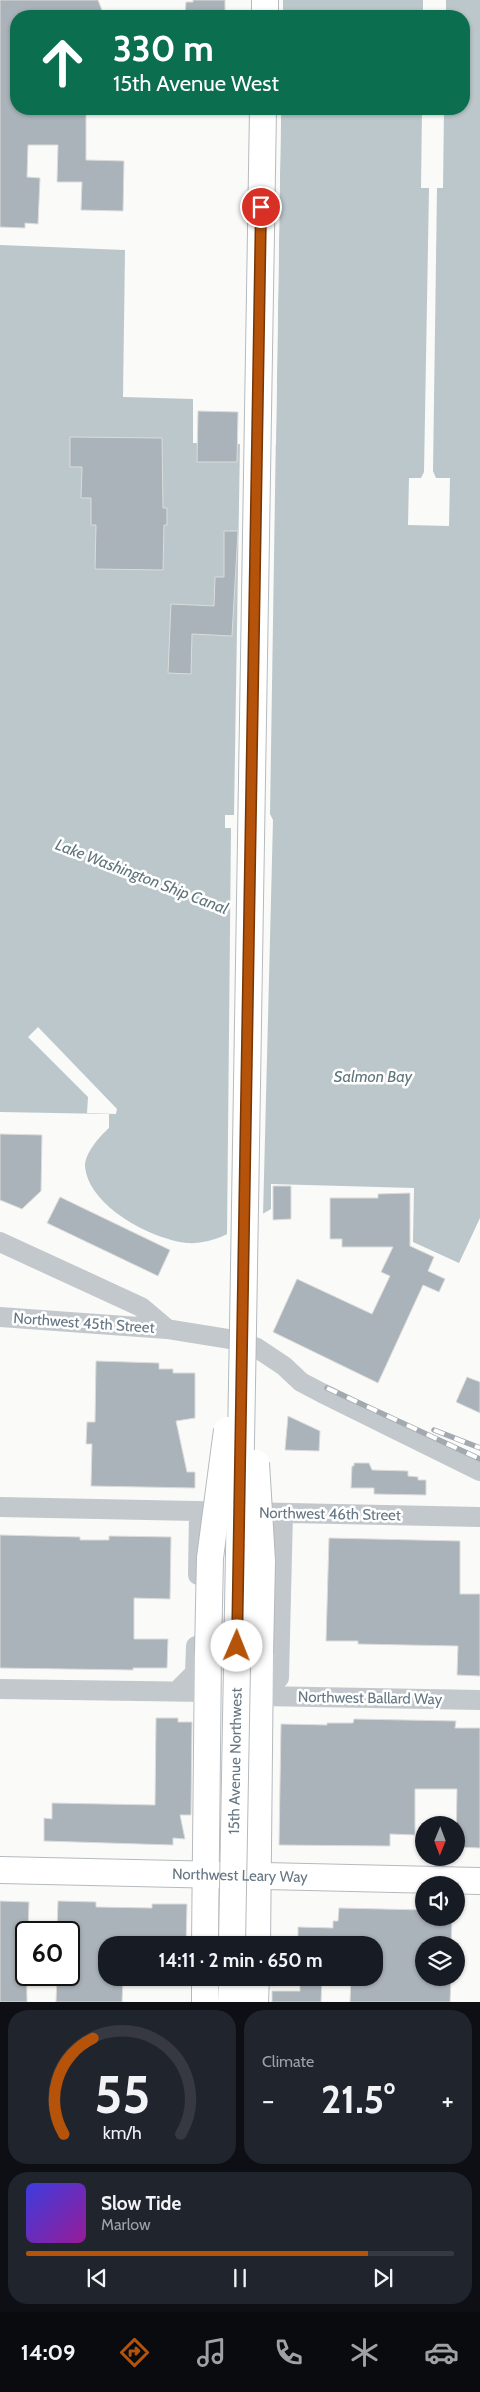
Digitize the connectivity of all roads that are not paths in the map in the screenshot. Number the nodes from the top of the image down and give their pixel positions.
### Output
1 (263, 115) edge
2 (0, 1242) edge
3 (0, 1317) edge
4 (243, 1328) junction
5 (167, 1329) junction
6 (480, 1471) edge
7 (0, 1507) edge
8 (199, 1512) junction
9 (283, 1514) junction
10 (480, 1517) edge
11 (279, 1678) junction
12 (0, 1689) edge
13 (177, 1691) junction
14 (207, 1692) junction
15 (260, 1696) junction
16 (313, 1697) junction
17 (480, 1700) edge
18 (0, 1870) edge
19 (206, 1874) junction
20 (259, 1876) junction
21 (480, 1881) edge
22 (205, 1936) edge
23 (232, 1936) edge
24 (257, 1936) edge
25 (205, 1986) edge
26 (205, 2002) edge

1 - 4 main road, 15th Avenue Northwest
2 - 5 street
3 - 5 street, Northwest 45th Street
4 - 14 main road, 15th Avenue Northwest, bridge
4 - 15 main road, bridge
4 - 23 main road, 15th Avenue Northwest, bridge
5 - 6 street, Northwest 45th Street
7 - 8 street, Northwest 46th Street
8 - 9 street, Northwest 46th Street
8 - 13 street
9 - 10 street, Northwest 46th Street
9 - 11 street
11 - 15 street, 15th Avenue Northwest
11 - 16 street
12 - 13 street
13 - 14 street
14 - 19 main road, 15th Avenue Northwest
15 - 16 street, Northwest Ballard Way
15 - 20 main road, 15th Avenue Northwest
16 - 17 street, Northwest Ballard Way
18 - 19 main road, Northwest Leary Way
19 - 20 main road, Northwest Leary Way
19 - 22 main road, 15th Avenue Northwest
20 - 21 main road, Northwest Leary Way
20 - 24 main road, 15th Avenue Northwest
25 - 26 main road

